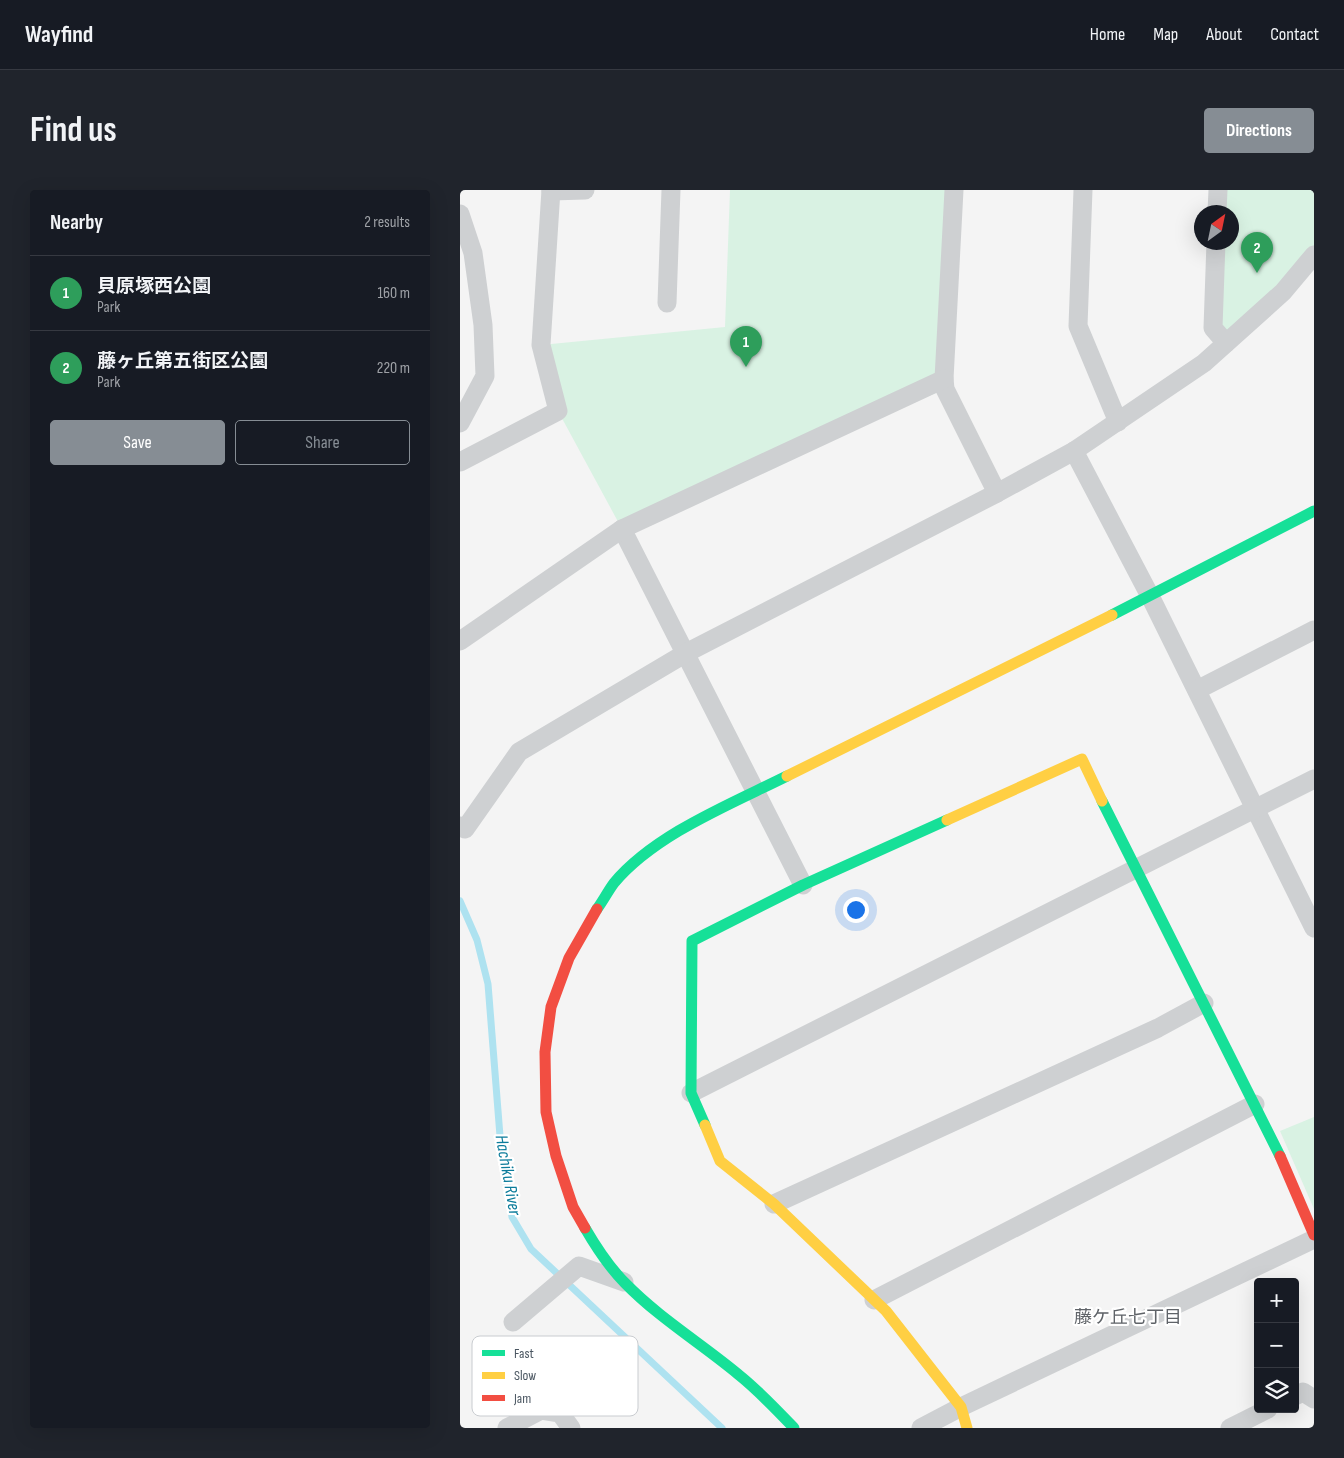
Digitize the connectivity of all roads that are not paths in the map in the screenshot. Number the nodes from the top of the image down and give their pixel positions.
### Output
1 (551, 190) edge
2 (585, 190) edge
3 (672, 190) edge
4 (954, 190) edge
5 (1083, 190) edge
6 (1218, 190) edge
7 (1217, 205) edge
8 (460, 214) edge
9 (1216, 250) edge
10 (1314, 256) edge
11 (667, 303) dead end
12 (1226, 343) junction
13 (944, 379) junction
14 (1118, 422) junction
15 (460, 424) edge
16 (1074, 451) junction
17 (460, 462) edge
18 (997, 493) junction
19 (1314, 511) edge
20 (622, 529) junction
21 (1150, 596) junction
22 (1314, 630) edge
23 (460, 641) edge
24 (686, 653) junction
25 (1197, 690) junction
26 (1314, 779) edge
27 (756, 792) junction
28 (1255, 808) junction
29 (460, 826) edge
30 (1135, 870) junction
31 (803, 885) junction
32 (1314, 928) edge
33 (1204, 1003) junction
34 (692, 1093) junction
35 (1255, 1104) junction
36 (774, 1204) junction
37 (1314, 1235) edge
38 (1314, 1239) edge
39 (625, 1283) junction
40 (874, 1300) junction
41 (513, 1322) dead end
42 (1299, 1394) edge
43 (1314, 1399) edge
44 (961, 1407) junction
45 (1260, 1413) edge
46 (530, 1416) edge
47 (562, 1416) edge
48 (507, 1428) edge
49 (571, 1428) edge
50 (794, 1428) edge
51 (921, 1428) edge
52 (967, 1428) edge
53 (1230, 1428) edge

1 - 2 street
1 - 17 street
3 - 11 street
4 - 13 street
5 - 14 street
6 - 7 street
8 - 15 street
9 - 12 street
10 - 12 street
12 - 14 street
13 - 18 street
13 - 20 street
14 - 16 street
16 - 18 street
16 - 21 street
18 - 24 street
19 - 21 street
20 - 23 street
20 - 24 street
21 - 25 street
21 - 27 street
22 - 25 street
24 - 27 street
24 - 29 street
25 - 28 street
26 - 28 street
27 - 31 street
27 - 39 street
28 - 30 street
28 - 32 street
30 - 31 street
30 - 33 street
30 - 34 street
31 - 34 street
33 - 35 street
33 - 36 street
34 - 36 street
35 - 37 street
35 - 40 street
36 - 40 street
38 - 44 street
39 - 41 street
39 - 50 street
40 - 44 street
42 - 43 street
44 - 51 street
44 - 52 street
45 - 53 street
46 - 48 street
47 - 49 street

